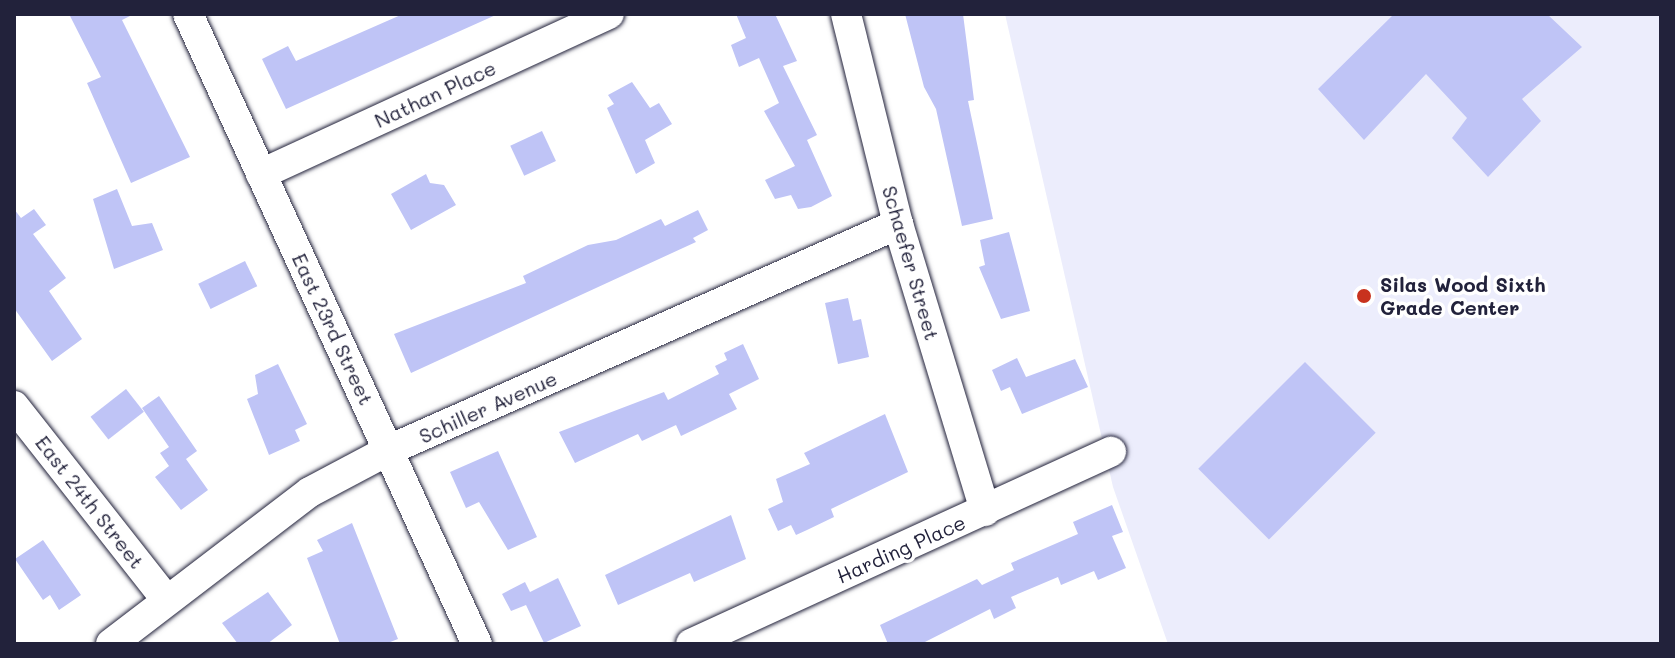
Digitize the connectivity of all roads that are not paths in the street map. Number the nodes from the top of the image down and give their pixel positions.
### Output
1 (188, 14) edge
2 (609, 14) edge
3 (846, 14) edge
4 (261, 174) junction
5 (898, 224) junction
6 (14, 406) edge
7 (389, 450) junction
8 (1111, 452) dead end
9 (985, 511) junction
10 (165, 598) junction
11 (111, 644) edge
12 (477, 644) edge
13 (691, 644) edge

1 - 4 street, East 23rd Street
2 - 4 street, Nathan Place
3 - 5 street, Schaefer Street
4 - 7 street, East 23rd Street
5 - 7 street, Schiller Avenue
5 - 9 street, Schaefer Street
6 - 10 street, East 24th Street
7 - 10 street, Schiller Avenue
7 - 12 street, East 23rd Street
8 - 9 street, Harding Place
9 - 13 street, Harding Place
10 - 11 street, Schiller Avenue

